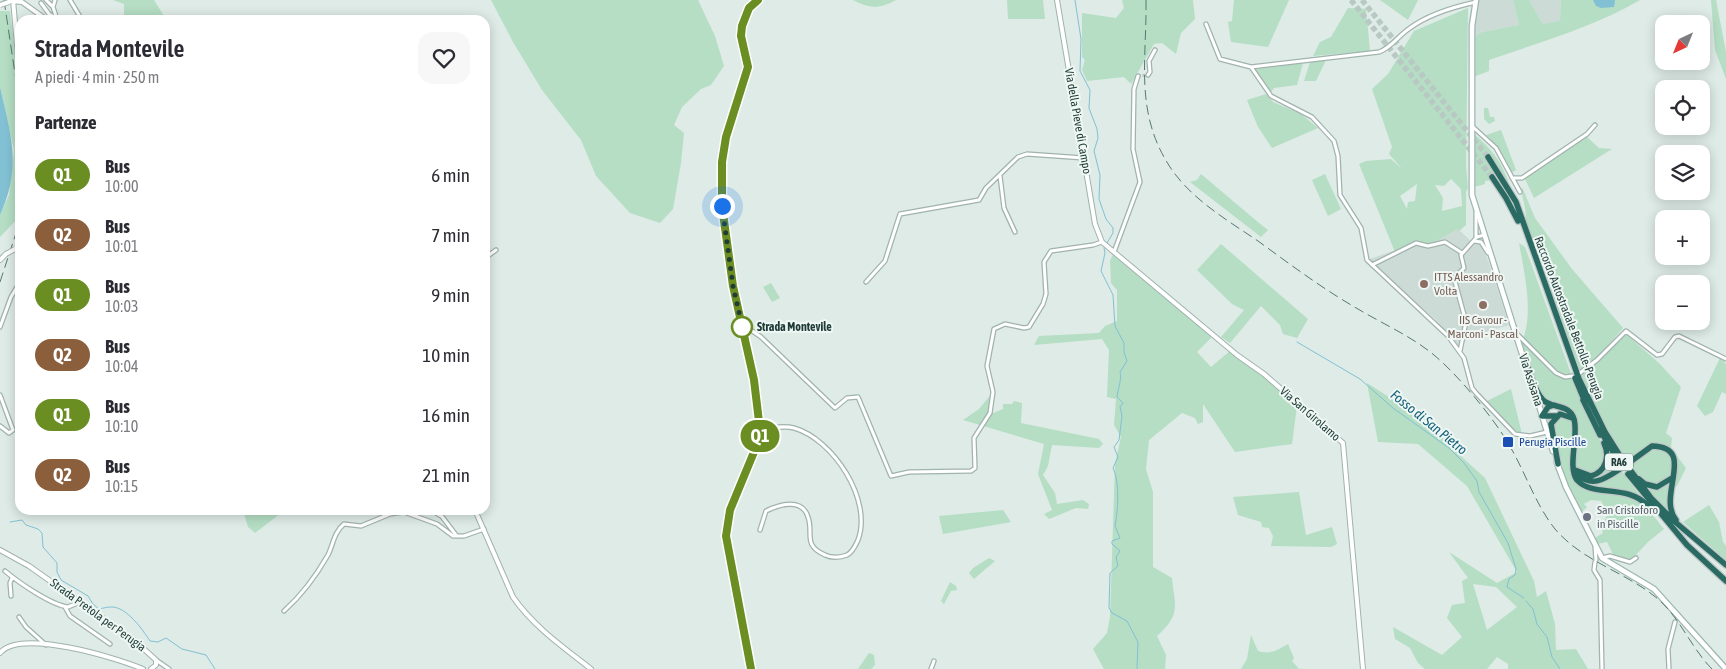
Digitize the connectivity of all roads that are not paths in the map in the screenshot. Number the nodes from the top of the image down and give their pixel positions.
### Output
1 (46, 0) edge
2 (55, 0) edge
3 (70, 0) edge
4 (758, 0) edge
5 (1057, 0) edge
6 (12, 1) edge
7 (1476, 1) edge
8 (41, 3) dead end
9 (0, 5) edge
10 (53, 7) junction
11 (40, 15) edge
12 (51, 15) edge
13 (56, 15) edge
14 (79, 15) edge
15 (1206, 24) dead end
16 (15, 30) edge
17 (1155, 50) dead end
18 (1251, 67) junction
19 (1148, 75) dead end
20 (1138, 76) dead end
21 (1471, 124) junction
22 (1595, 124) dead end
23 (1488, 157) tunnel mouth
24 (1085, 158) junction
25 (1000, 175) junction
26 (1492, 177) tunnel mouth
27 (1512, 178) junction
28 (1520, 192) dead end
29 (1476, 209) junction
30 (1015, 232) dead end
31 (1485, 236) junction
32 (1474, 240) junction
33 (1102, 242) junction
34 (15, 249) edge
35 (496, 250) dead end
36 (1112, 250) junction
37 (490, 254) edge
38 (1462, 254) junction
39 (1532, 254) junction
40 (0, 260) edge
41 (1493, 262) junction
42 (1372, 265) junction
43 (866, 282) dead end
44 (15, 290) edge
45 (1554, 316) junction
46 (0, 327) edge
47 (743, 330) junction
48 (1516, 333) junction
49 (1460, 351) junction
50 (1524, 358) junction
51 (1726, 359) edge
52 (1580, 373) dead end
53 (1572, 376) dead end
54 (0, 395) edge
55 (1582, 396) junction
56 (1554, 405) junction
57 (1542, 416) junction
58 (1556, 416) junction
59 (1575, 421) junction
60 (0, 426) edge
61 (760, 430) junction
62 (1547, 432) junction
63 (1610, 441) junction
64 (1630, 462) dead end
65 (1558, 464) junction
66 (1574, 468) junction
67 (1620, 469) dead end
68 (1674, 477) junction
69 (388, 515) edge
70 (416, 515) edge
71 (438, 515) edge
72 (477, 515) edge
73 (441, 517) joint
74 (484, 530) junction
75 (760, 530) dead end
76 (456, 536) junction
77 (1686, 545) junction
78 (1595, 547) junction
79 (0, 550) edge
80 (1602, 558) junction
81 (1636, 558) dead end
82 (1726, 565) edge
83 (5, 571) dead end
84 (12, 578) junction
85 (1726, 581) edge
86 (11, 596) dead end
87 (80, 602) junction
88 (65, 607) junction
89 (284, 611) dead end
90 (19, 618) dead end
91 (1678, 619) junction
92 (110, 644) dead end
93 (46, 645) junction
94 (0, 653) edge
95 (156, 660) junction
96 (934, 661) dead end
97 (143, 669) edge
98 (151, 669) edge
99 (169, 669) edge
100 (591, 669) edge
101 (751, 669) edge
102 (931, 669) edge
103 (1363, 669) edge
104 (1602, 669) edge
105 (1668, 669) edge
106 (1726, 669) edge

1 - 10 street
2 - 10 street
3 - 14 street
4 - 47 street
5 - 24 street, Via della Pieve di Campo
6 - 9 street, bridge
6 - 11 street
6 - 16 street
7 - 18 street
7 - 21 main road, Via Assisana
8 - 12 street
10 - 13 street
15 - 18 street
17 - 19 street
18 - 42 street
20 - 36 street
21 - 27 street
21 - 29 main road, Via Assisana
22 - 27 street
23 - 39 highway, Raccordo Autostradale Bettolle-Perugia / RA6
24 - 25 street
24 - 33 street, Via della Pieve di Campo
25 - 30 street
25 - 43 street
26 - 39 highway, RA6
27 - 28 street
29 - 31 main road, Via Assisana
29 - 32 street
31 - 32 street
31 - 41 main road, Via Assisana
32 - 38 street
32 - 41 street
33 - 36 street, Via San Girolamo
33 - 47 street
34 - 40 street, bridge
35 - 37 street
36 - 103 street, Via San Girolamo
38 - 42 street
38 - 49 street
39 - 45 highway, RA6
41 - 48 main road, Via Assisana
42 - 49 street
44 - 46 street
45 - 55 highway, RA6
45 - 63 highway, Raccordo Autostradale Bettolle-Perugia / RA6
47 - 61 street
48 - 50 main road, Via Assisana
48 - 53 street
49 - 62 street
50 - 56 highway
50 - 57 main road, Via Assisana
51 - 52 street
54 - 60 street
55 - 66 highway
55 - 77 highway, RA6
56 - 57 highway
56 - 59 highway
57 - 58 highway
57 - 62 main road, Via Assisana
58 - 59 highway
58 - 65 highway
59 - 66 highway
61 - 75 street
61 - 101 street
62 - 65 main road, Via Assisana
63 - 68 highway
63 - 82 highway, Raccordo Autostradale Bettolle-Perugia / RA6
64 - 68 highway
65 - 78 main road, Via Assisana
66 - 67 highway
66 - 77 highway
68 - 82 highway
69 - 89 street
70 - 76 street
71 - 73 street
72 - 74 street
73 - 76 street
74 - 76 street
74 - 100 street
77 - 85 highway, RA6
78 - 80 main road, Via Assisana
78 - 104 street
79 - 87 street, Strada Pretola per Perugia
80 - 81 street
80 - 91 main road, Via Assisana
83 - 84 street
84 - 86 street
84 - 88 street
87 - 88 street
87 - 95 street, Strada Pretola per Perugia
88 - 92 street
90 - 93 street
91 - 105 street
91 - 106 main road, Via Assisana
93 - 94 street, Strada Pretola per Perugia
93 - 97 street, Strada Pretola per Perugia
95 - 98 street, Strada Pretola per Perugia
95 - 99 street
96 - 102 street

